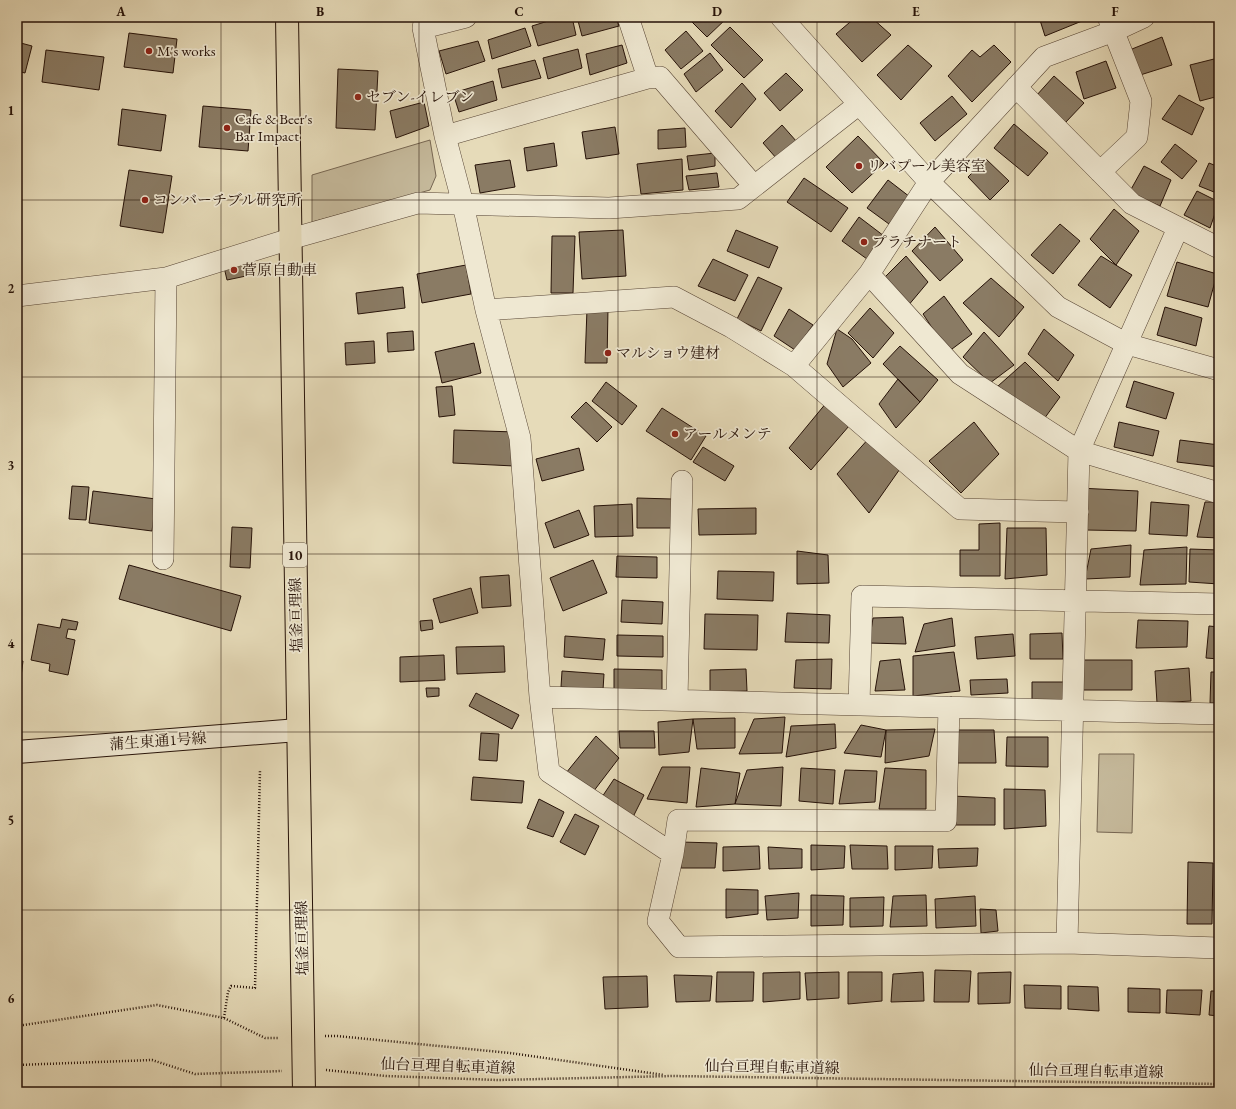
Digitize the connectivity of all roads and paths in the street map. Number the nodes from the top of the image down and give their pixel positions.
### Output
1 (287, 17) edge
2 (466, 17) edge
3 (628, 17) edge
4 (781, 17) edge
5 (1144, 17) edge
6 (424, 23) edge
7 (1111, 24) edge
8 (648, 78) junction
9 (1016, 87) junction
10 (858, 104) junction
11 (445, 136) junction
12 (1100, 172) junction
13 (929, 182) junction
14 (754, 186) junction
15 (463, 204) junction
16 (1178, 228) junction
17 (290, 238) junction
18 (1219, 248) edge
19 (869, 274) junction
20 (166, 278) junction
21 (17, 296) edge
22 (486, 310) junction
23 (1127, 344) junction
24 (794, 366) junction
25 (1219, 370) edge
26 (1079, 451) junction
27 (682, 481) dead end
28 (1219, 493) edge
29 (1078, 512) junction
30 (163, 559) dead end
31 (1076, 601) junction
32 (1219, 604) edge
33 (540, 697) junction
34 (677, 700) junction
35 (859, 705) junction
36 (949, 708) junction
37 (1073, 711) junction
38 (1219, 714) edge
39 (298, 730) junction
40 (17, 752) edge
41 (260, 770) dead end
42 (673, 854) junction
43 (1066, 943) junction
44 (1219, 948) edge
45 (224, 1018) junction
46 (17, 1026) edge
47 (324, 1036) dead end
48 (279, 1038) dead end
49 (17, 1065) edge
50 (325, 1070) dead end
51 (283, 1071) dead end
52 (672, 1076) junction
53 (1219, 1084) edge
54 (304, 1092) edge

1 - 17 main road, 塩釜亘理線 / 10
2 - 6 street
3 - 8 street
4 - 10 street
5 - 7 street
6 - 11 street
7 - 9 street
7 - 12 street
8 - 11 street
8 - 14 street
9 - 12 street
9 - 13 street
10 - 13 street
10 - 14 street
11 - 15 street
12 - 16 street
13 - 19 street
13 - 23 street
14 - 15 street
15 - 17 street
15 - 22 street
16 - 18 street
16 - 23 street
17 - 20 street
17 - 39 main road, 塩釜亘理線 / 10
19 - 24 street
19 - 26 street
20 - 21 street
20 - 30 street
22 - 24 street
22 - 33 street
23 - 25 street
23 - 26 street
24 - 29 street
26 - 28 street
26 - 29 street
27 - 34 street
29 - 31 street
31 - 32 street
31 - 35 street
31 - 37 street
33 - 34 street
33 - 42 street
34 - 35 street
35 - 36 street
36 - 37 street
36 - 42 street
37 - 38 street
37 - 43 street
39 - 40 street, 蒲生東通1号線
39 - 54 main road, 塩釜亘理線 / 10
41 - 45 path
42 - 43 street
43 - 44 street
45 - 46 path
45 - 48 path
47 - 52 path
49 - 51 path
50 - 52 path, 仙台亘理自転車道線
52 - 53 path, 仙台亘理自転車道線

